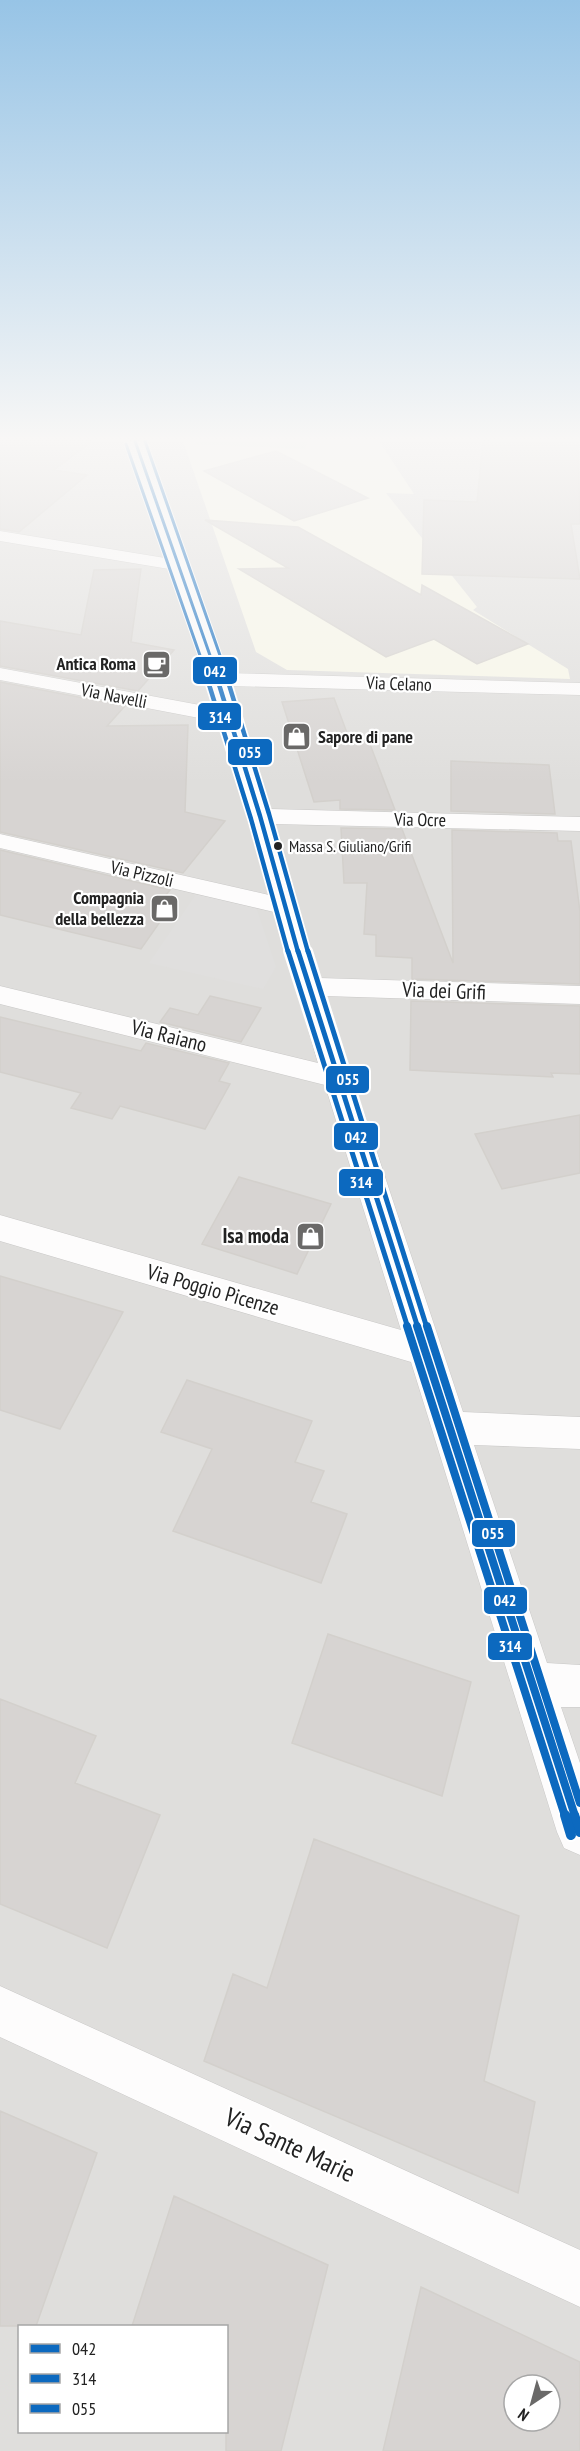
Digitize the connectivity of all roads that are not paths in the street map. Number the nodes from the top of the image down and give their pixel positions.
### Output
1 (118, 555) edge
2 (172, 555) edge
3 (176, 565) junction
4 (0, 674) edge
5 (218, 679) junction
6 (580, 689) edge
7 (229, 717) junction
8 (260, 816) junction
9 (580, 824) edge
10 (0, 841) edge
11 (284, 906) junction
12 (308, 987) junction
13 (0, 994) edge
14 (580, 995) edge
15 (338, 1078) junction
16 (0, 1228) edge
17 (426, 1352) junction
18 (450, 1428) junction
19 (580, 1432) edge
20 (532, 1683) junction
21 (580, 1686) edge
22 (580, 1832) edge
23 (0, 2011) edge
24 (580, 2279) edge

1 - 3 street
2 - 3 street
3 - 5 street
4 - 7 street, Via Navelli
5 - 6 street, Via Celano
5 - 7 street
7 - 8 street
8 - 9 street, Via Ocre
8 - 11 street
10 - 11 street, Via Pizzoli
11 - 12 street
12 - 14 street, Via dei Grifi
12 - 15 street
13 - 15 street, Via Raiano
15 - 17 street
16 - 17 street, Via Poggio Picenze
17 - 18 street
18 - 19 street
18 - 20 street
20 - 21 street
20 - 22 street
23 - 24 street, Via Sante Marie

